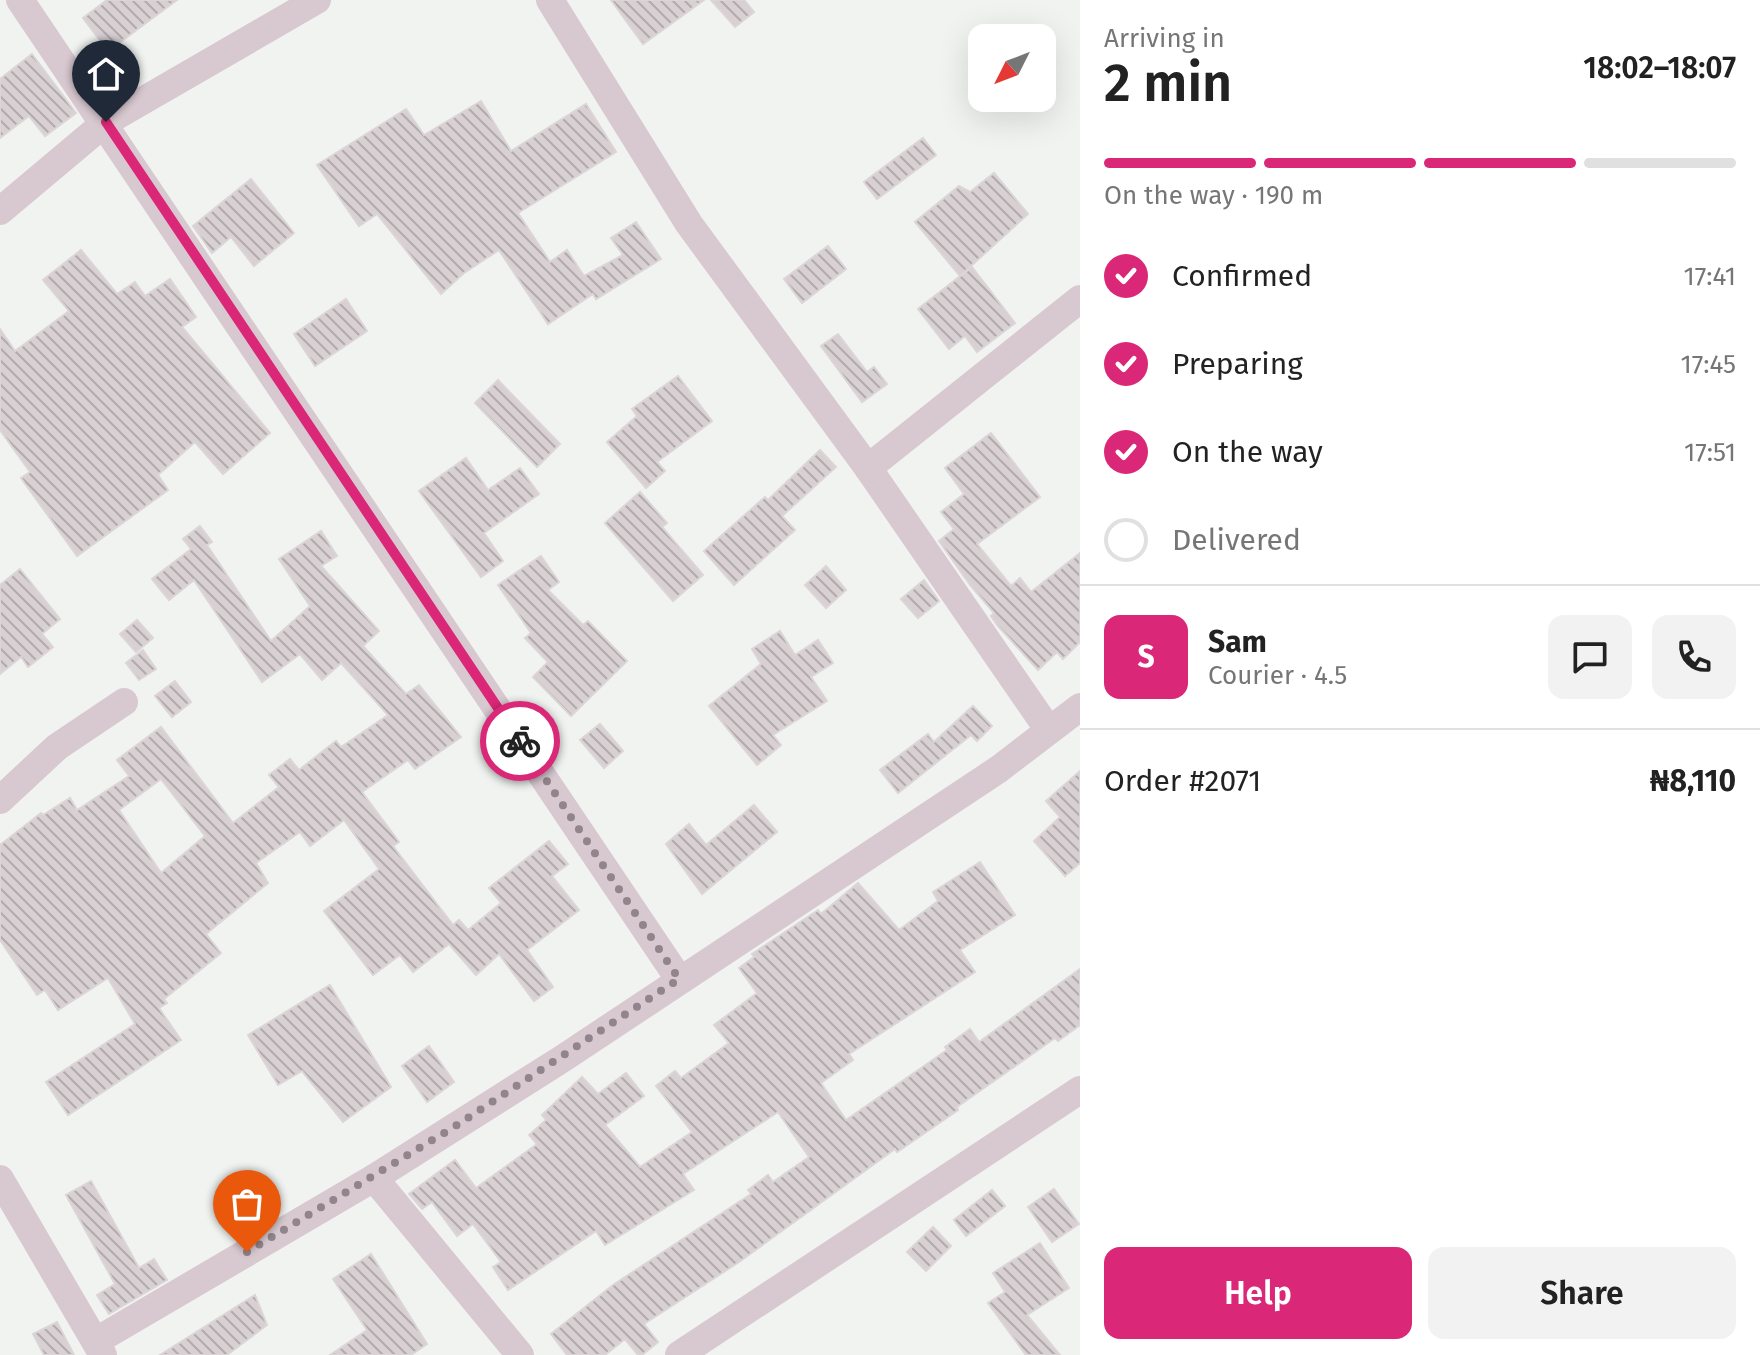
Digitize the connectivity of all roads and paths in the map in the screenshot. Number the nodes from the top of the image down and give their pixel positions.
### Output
1 (20, 0) edge
2 (317, 0) edge
3 (550, 0) edge
4 (106, 122) junction
5 (0, 211) edge
6 (1080, 299) edge
7 (868, 468) junction
8 (124, 702) dead end
9 (1080, 707) edge
10 (1048, 729) junction
11 (0, 800) edge
12 (679, 979) junction
13 (1080, 1090) edge
14 (374, 1178) junction
15 (0, 1179) edge
16 (100, 1348) edge
17 (520, 1355) edge
18 (679, 1355) edge

1 - 4 street
2 - 4 street
3 - 7 street
4 - 5 street
4 - 12 street
6 - 7 street
7 - 10 street
8 - 11 street
9 - 10 street
10 - 12 street
12 - 14 street
13 - 18 street
14 - 16 street
14 - 17 street
15 - 16 street

